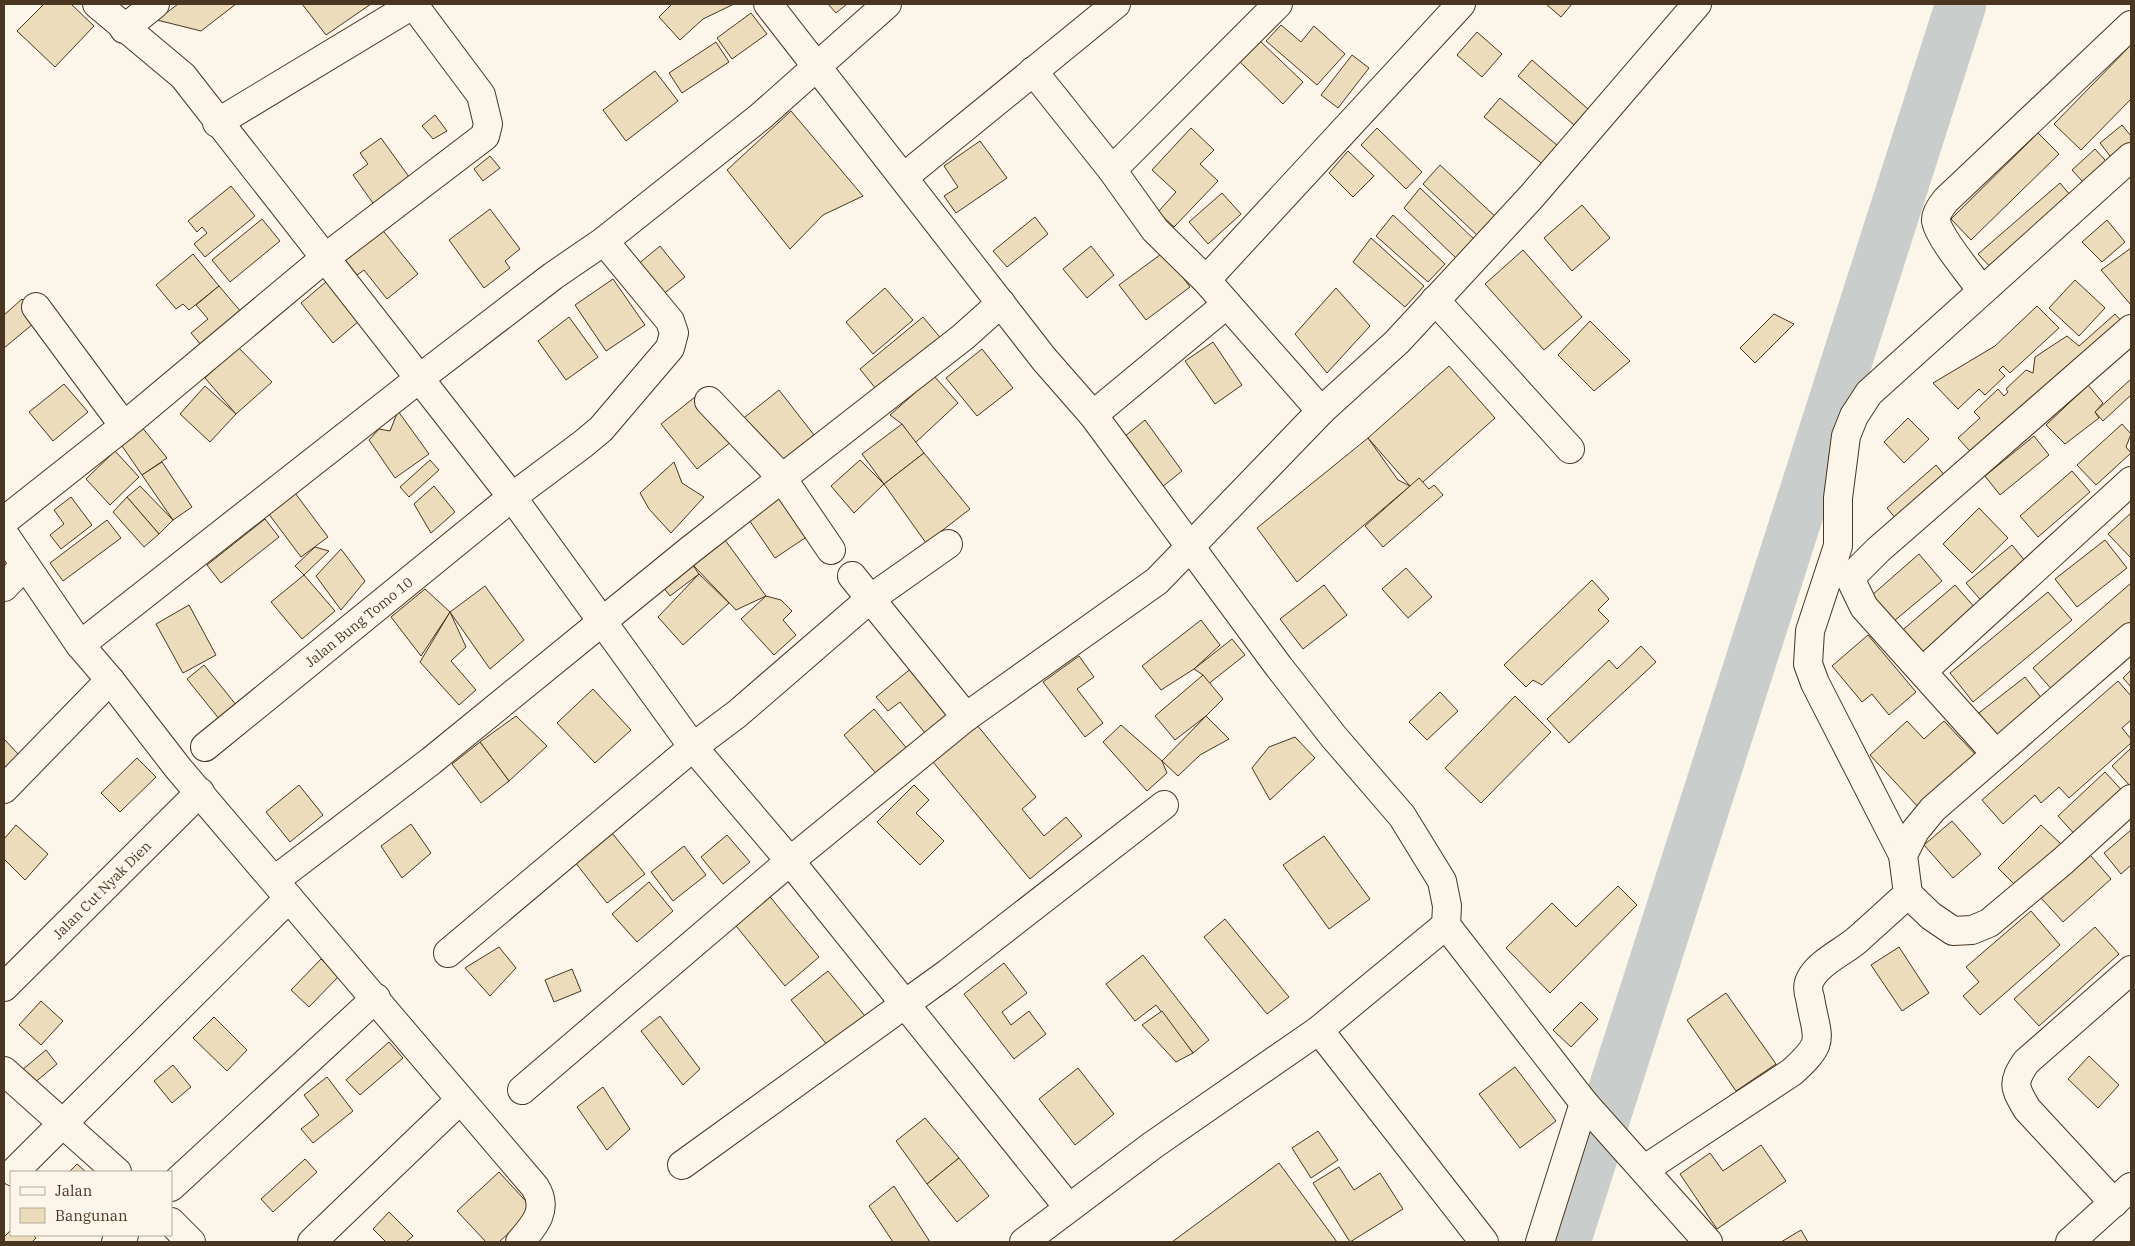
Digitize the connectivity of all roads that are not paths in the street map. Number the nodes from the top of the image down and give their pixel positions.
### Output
1 (97, 4) edge
2 (156, 4) edge
3 (414, 4) edge
4 (768, 4) edge
5 (887, 4) edge
6 (1116, 4) edge
7 (1278, 4) edge
8 (1697, 4) edge
9 (1452, 7) edge
10 (2131, 25) edge
11 (124, 29) junction
12 (818, 66) junction
13 (1033, 71) junction
14 (217, 123) junction
15 (2131, 157) edge
16 (1112, 170) junction
17 (904, 177) junction
18 (604, 241) junction
19 (325, 258) junction
20 (1206, 280) junction
21 (1982, 291) junction
22 (1435, 300) junction
23 (1002, 303) junction
24 (1227, 304) junction
25 (36, 307) dead end
26 (2131, 329) edge
27 (420, 378) junction
28 (710, 401) dead end
29 (1321, 411) junction
30 (1093, 415) junction
31 (124, 426) junction
32 (1570, 449) dead end
33 (782, 478) junction
34 (2131, 481) edge
35 (512, 497) junction
36 (4, 521) edge
37 (4, 534) edge
38 (948, 544) dead end
39 (1190, 545) junction
40 (1838, 546) junction
41 (831, 550) dead end
42 (25, 565) junction
43 (852, 576) dead end
44 (1850, 578) junction
45 (4, 586) edge
46 (870, 599) junction
47 (603, 621) junction
48 (2131, 637) edge
49 (80, 645) junction
50 (1923, 671) junction
51 (110, 680) junction
52 (966, 717) junction
53 (205, 747) dead end
54 (693, 747) junction
55 (1996, 754) junction
56 (4, 789) edge
57 (200, 792) junction
58 (2131, 799) edge
59 (1164, 804) dead end
60 (1903, 855) junction
61 (790, 861) junction
62 (282, 889) junction
63 (1908, 894) junction
64 (1446, 925) junction
65 (448, 952) dead end
66 (2131, 970) edge
67 (4, 987) edge
68 (376, 998) junction
69 (904, 1005) junction
70 (1319, 1030) junction
71 (4, 1071) edge
72 (522, 1090) dead end
73 (460, 1100) junction
74 (1589, 1108) junction
75 (62, 1124) junction
76 (1638, 1162) junction
77 (682, 1165) dead end
78 (15, 1171) edge
79 (116, 1171) edge
80 (172, 1186) edge
81 (2122, 1195) edge
82 (1068, 1207) junction
83 (172, 1223) edge
84 (191, 1242) edge
85 (312, 1242) edge
86 (520, 1242) edge
87 (1024, 1242) edge
88 (1484, 1242) edge
89 (1540, 1242) edge
90 (1708, 1242) edge
91 (2070, 1242) edge

1 - 11 street
2 - 11 street
3 - 14 street
3 - 19 street
4 - 12 street
5 - 12 street
6 - 13 street
7 - 16 street
8 - 22 street
9 - 20 street
10 - 21 street
11 - 14 street
12 - 17 street
12 - 18 street
13 - 16 street
13 - 17 street
14 - 19 street
15 - 21 street
16 - 20 street
17 - 23 street
18 - 27 street
18 - 35 street, Jalan Bung Tomo 10
19 - 27 street
19 - 31 street
20 - 24 street
21 - 40 street
22 - 29 street
22 - 32 street
23 - 30 street
23 - 33 street
24 - 29 street
24 - 30 street
25 - 31 street
26 - 44 street
27 - 35 street
27 - 49 street
28 - 33 street
29 - 39 street
30 - 39 street
31 - 36 street
33 - 41 street
33 - 47 street
34 - 50 street
35 - 47 street
35 - 53 street, Jalan Bung Tomo 10
37 - 42 street
38 - 46 street
39 - 52 street
39 - 64 street
40 - 44 street
40 - 60 street
42 - 45 street
42 - 49 street
43 - 46 street
44 - 50 street
46 - 52 street
46 - 54 street
47 - 54 street
47 - 62 street
48 - 55 street
49 - 51 street
50 - 55 street
51 - 56 street
51 - 57 street
52 - 61 street
54 - 61 street
54 - 65 street
55 - 60 street
57 - 62 street
57 - 67 street, Jalan Cut Nyak Dien
58 - 63 street
59 - 69 street
60 - 63 street
61 - 69 street
61 - 72 street
62 - 68 street
62 - 75 street
63 - 76 street
64 - 70 street
64 - 74 street
66 - 81 street
68 - 73 street
68 - 80 street
69 - 77 street
69 - 82 street
70 - 82 street
70 - 88 street
71 - 75 street
73 - 85 street
73 - 86 street
74 - 76 street
74 - 89 street
75 - 78 street
75 - 79 street
76 - 90 street
81 - 91 street
82 - 87 street
83 - 84 street

